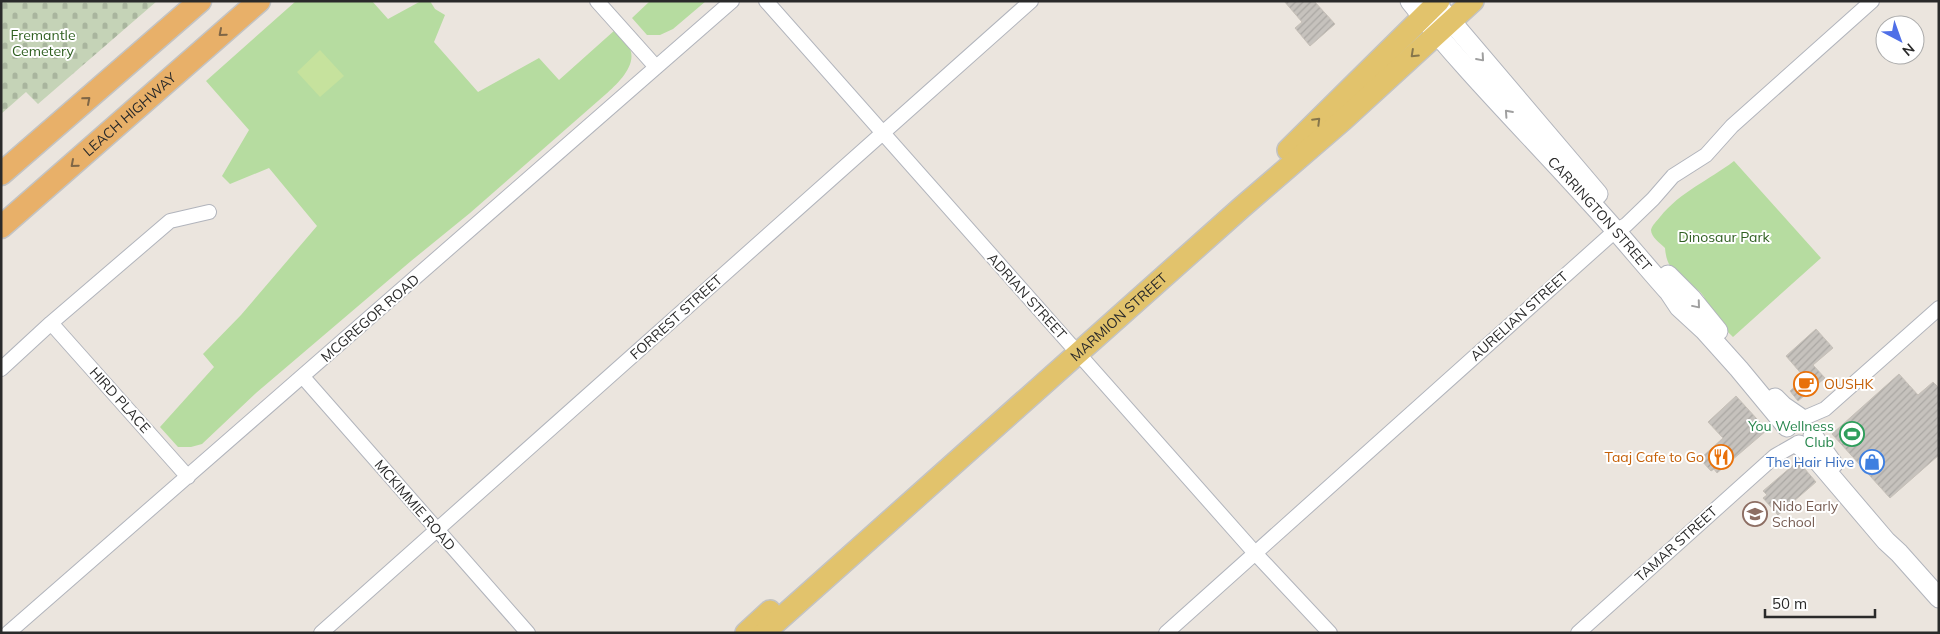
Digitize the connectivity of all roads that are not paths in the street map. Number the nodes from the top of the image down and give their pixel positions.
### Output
1 (200, 1) edge
2 (259, 1) edge
3 (598, 1) edge
4 (732, 1) edge
5 (766, 1) edge
6 (1031, 1) edge
7 (1473, 1) edge
8 (1872, 1) edge
9 (1428, 5) edge
10 (1443, 27) junction
11 (656, 67) junction
12 (882, 133) junction
13 (1, 174) edge
14 (209, 212) dead end
15 (1, 227) edge
16 (1620, 228) junction
17 (1939, 308) edge
18 (51, 323) junction
19 (1074, 348) junction
20 (1, 369) edge
21 (303, 377) junction
22 (1800, 431) junction
23 (188, 477) junction
24 (437, 530) junction
25 (1255, 553) junction
26 (1939, 580) edge
27 (1939, 598) edge
28 (8, 633) edge
29 (321, 633) edge
30 (528, 633) edge
31 (746, 633) edge
32 (764, 633) edge
33 (1166, 633) edge
34 (1330, 633) edge
35 (1578, 633) edge

13 -> 1 highway
2 -> 15 highway, LEACH HIGHWAY
3 - 11 street
4 - 11 street, MCGREGOR ROAD
5 - 12 street, ADRIAN STREET
6 - 12 street, FORREST STREET
7 - 10 main road, MARMION STREET
8 - 16 street, AURELIAN STREET
9 - 10 main road, CARRINGTON STREET
19 -> 9 main road, MARMION STREET
10 - 16 main road, CARRINGTON STREET
10 -> 19 main road, MARMION STREET
11 - 21 street, MCGREGOR ROAD
12 - 19 street, ADRIAN STREET
12 - 24 street, FORREST STREET
14 - 18 street
16 - 22 main road, CARRINGTON STREET
16 - 25 street, AURELIAN STREET
17 - 22 street
18 - 20 street
18 - 23 street, HIRD PLACE
19 - 25 street, ADRIAN STREET
19 - 31 main road, MARMION STREET
19 - 32 main road, MARMION STREET
21 - 23 street, MCGREGOR ROAD
21 - 24 street, MCKIMMIE ROAD
22 - 26 main road, CARRINGTON STREET
22 - 27 main road, CARRINGTON STREET
22 - 35 street, TAMAR STREET
23 - 28 street, MCGREGOR ROAD
24 - 29 street, FORREST STREET
24 - 30 street, MCKIMMIE ROAD
25 - 33 street, AURELIAN STREET
25 - 34 street, ADRIAN STREET

